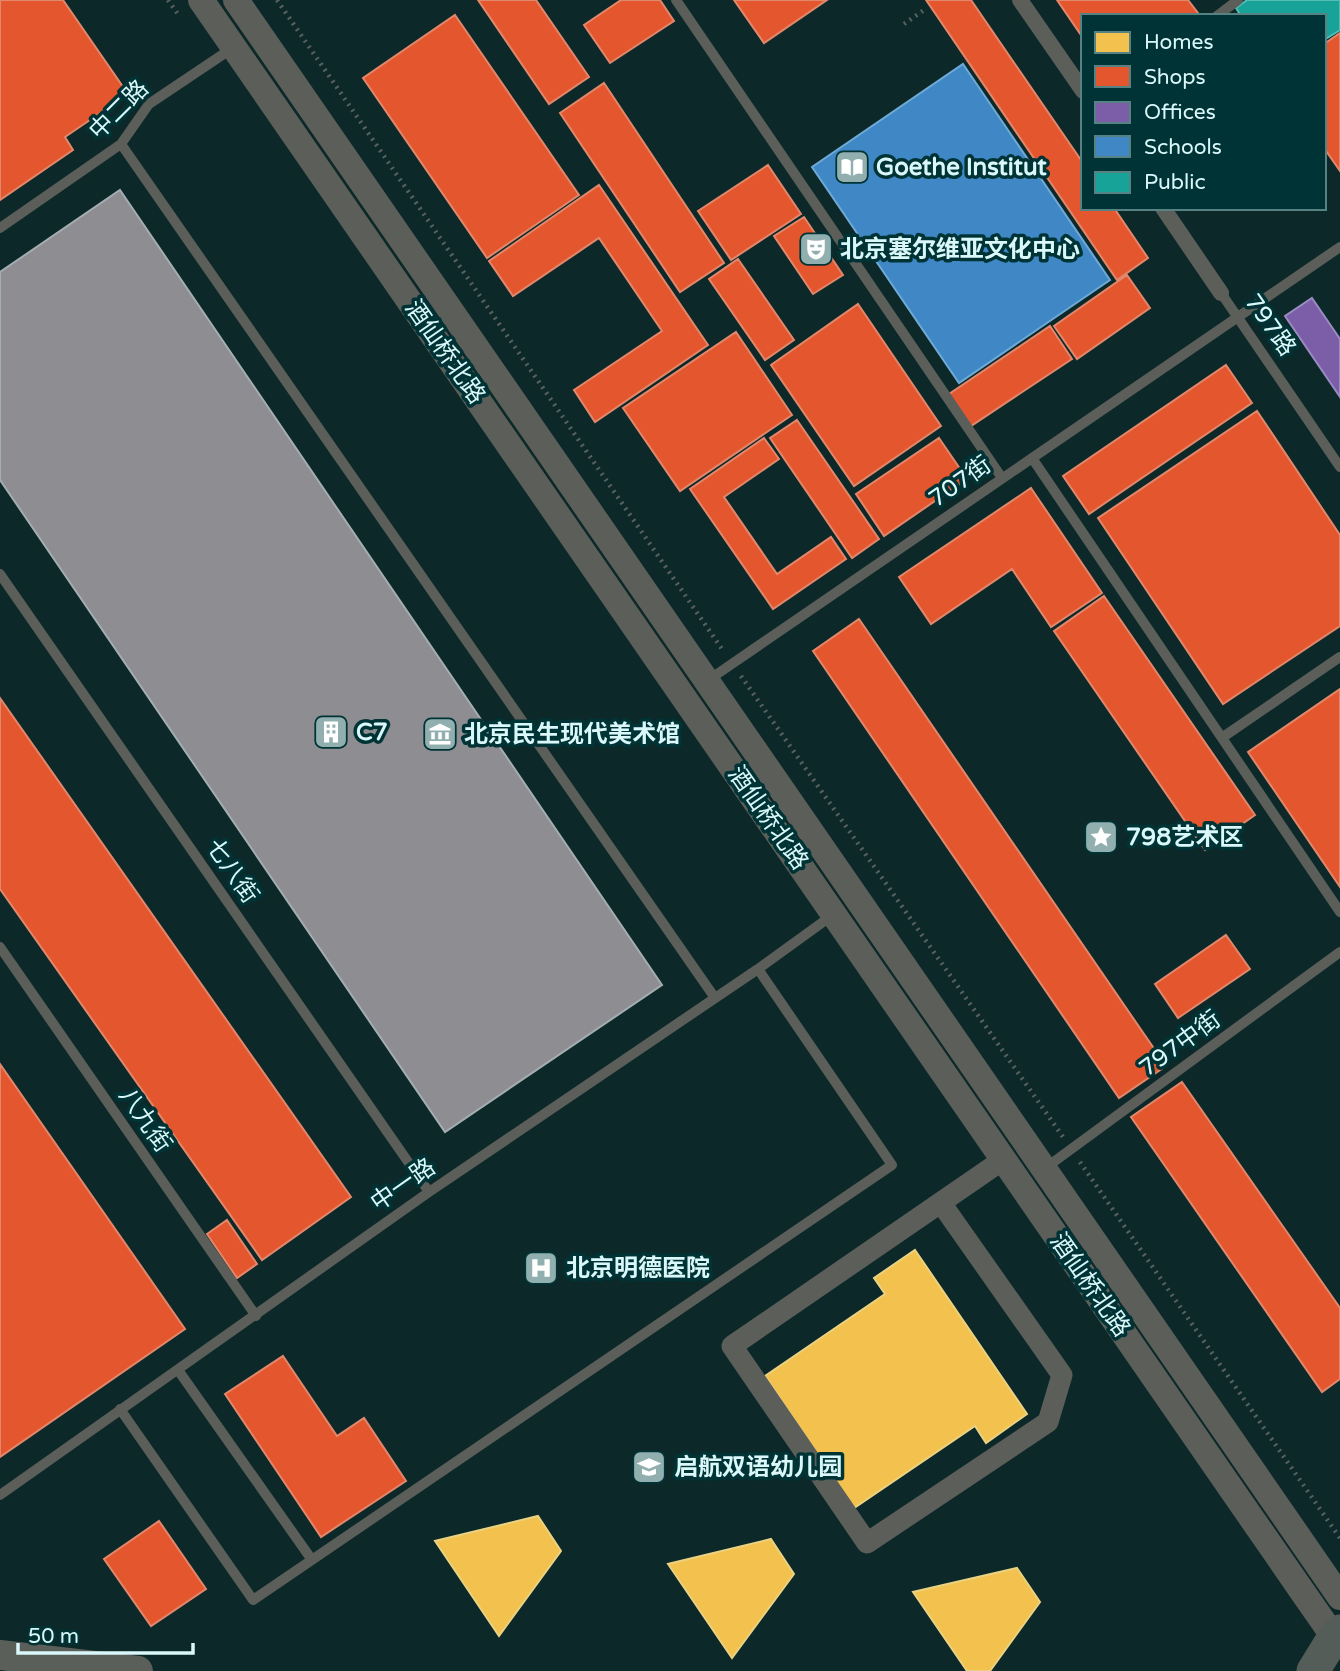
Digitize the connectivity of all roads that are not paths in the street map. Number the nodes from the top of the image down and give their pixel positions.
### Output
1 (201, 0) edge
2 (236, 0) edge
3 (676, 0) edge
4 (1020, 0) edge
5 (1238, 0) edge
6 (1220, 14) edge
7 (234, 47) junction
8 (1081, 88) edge
9 (121, 144) junction
10 (1164, 210) edge
11 (0, 228) edge
12 (1340, 247) edge
13 (1221, 293) joint
14 (1237, 317) junction
15 (1032, 458) junction
16 (1340, 467) edge
17 (1002, 478) junction
18 (0, 574) edge
19 (1340, 657) edge
20 (707, 681) junction
21 (1223, 737) junction
22 (1340, 912) edge
23 (834, 914) junction
24 (0, 947) edge
25 (1340, 952) edge
26 (758, 969) junction
27 (715, 998) junction
28 (1004, 1159) junction
29 (1044, 1169) junction
30 (429, 1192) junction
31 (941, 1202) junction
32 (256, 1316) junction
33 (178, 1370) junction
34 (120, 1409) junction
35 (0, 1495) edge
36 (312, 1560) junction
37 (1340, 1597) edge
38 (1338, 1635) edge
39 (0, 1655) edge
40 (138, 1671) edge
41 (1313, 1671) edge

1 - 7 street, 酒仙桥北路
2 - 20 street, 酒仙桥北路
3 - 17 lane
4 - 8 street
5 - 6 lane
7 - 9 lane, 中二路
7 - 23 street, 酒仙桥北路
9 - 11 lane, 中二路
9 - 27 lane
10 - 13 street, 797路
12 - 14 lane, 707街
13 - 14 lane, 797路
14 - 15 lane, 707街
14 - 16 lane, 797路
15 - 17 lane, 707街
15 - 21 lane
17 - 20 lane, 707街
18 - 30 lane, 七八街
19 - 21 lane
20 - 29 street, 酒仙桥北路
21 - 22 lane
23 - 26 lane, 中一路
23 - 28 street, 酒仙桥北路
24 - 32 lane, 八九街
25 - 29 lane, 797中街
26 - 27 lane, 中一路
26 - 36 lane
27 - 30 lane, 中一路
28 - 31 street
28 - 38 street, 酒仙桥北路
29 - 37 street, 酒仙桥北路
30 - 32 lane, 中一路
31 - 31 street
32 - 33 lane, 中一路
33 - 34 lane, 中一路
33 - 36 lane
34 - 35 lane, 中一路
34 - 36 lane
38 - 41 main road, 酒仙桥北路
39 - 40 main road

